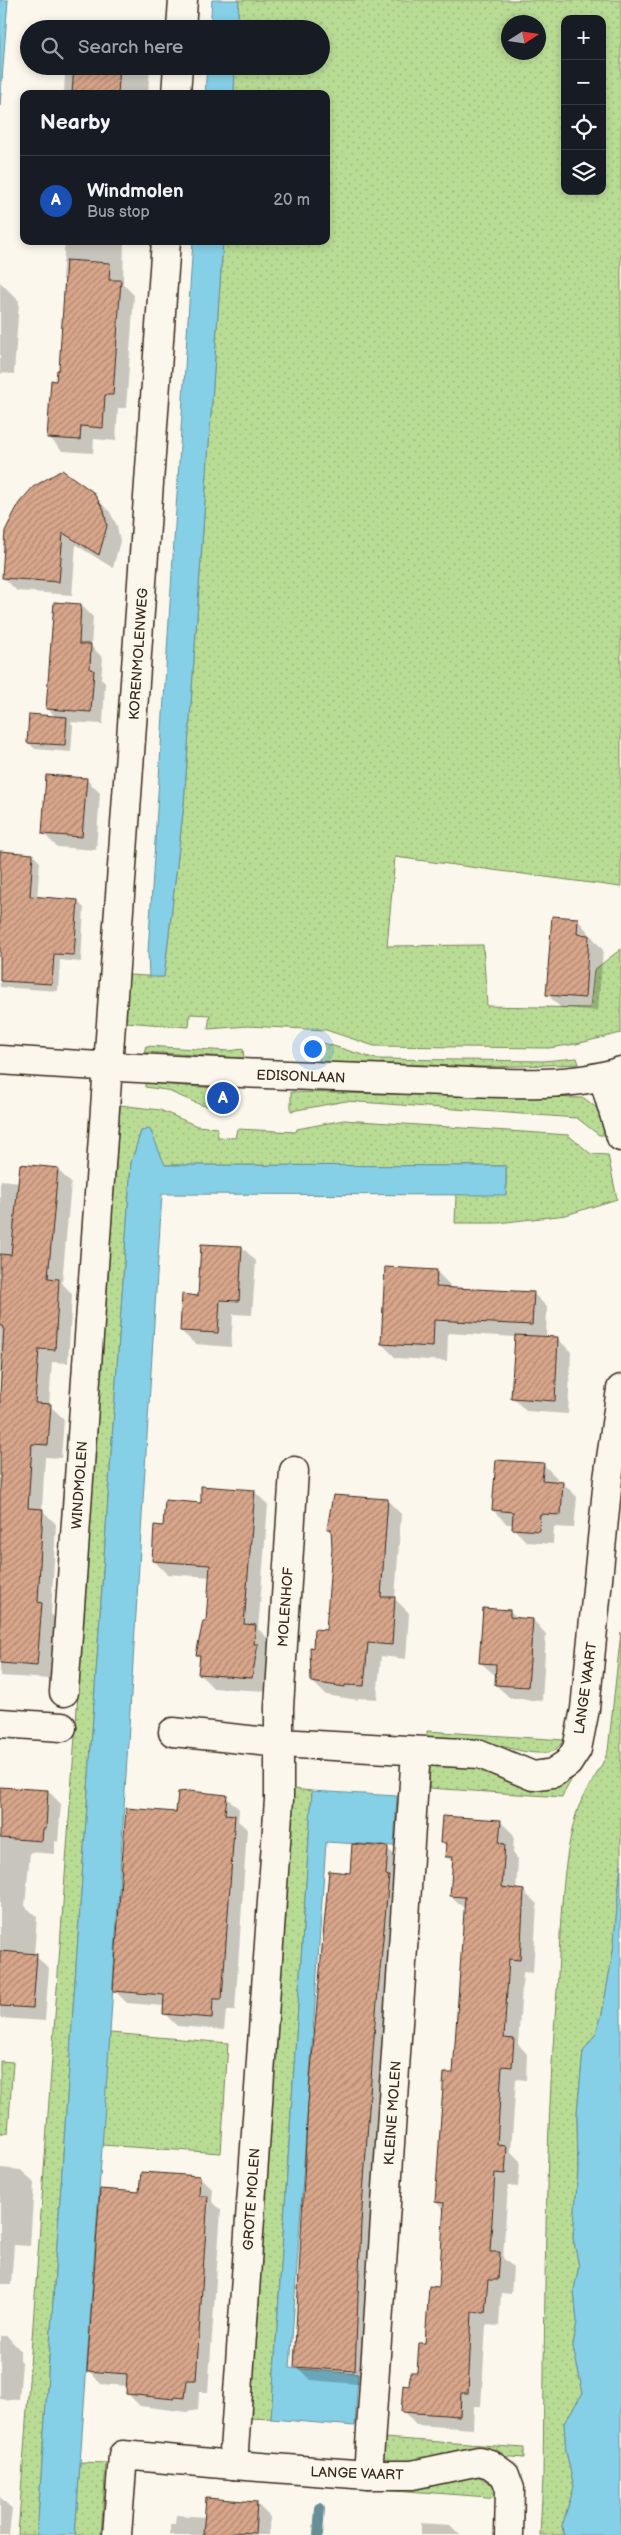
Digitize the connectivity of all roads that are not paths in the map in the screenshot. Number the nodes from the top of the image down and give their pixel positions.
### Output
1 (183, 0) edge
2 (182, 20) edge
3 (177, 75) edge
4 (176, 90) edge
5 (166, 245) edge
6 (0, 1060) edge
7 (109, 1068) junction
8 (612, 1074) edge
9 (621, 1137) edge
10 (621, 1388) edge
11 (294, 1471) dead end
12 (64, 1692) dead end
13 (0, 1723) edge
14 (62, 1727) dead end
15 (173, 1732) dead end
16 (279, 1743) junction
17 (416, 1752) junction
18 (233, 2466) junction
19 (368, 2475) junction
20 (117, 2535) edge
21 (509, 2535) edge

1 - 2 street
3 - 4 street
5 - 7 street, KORENMOLENWEG
6 - 7 street, EDISONLAAN
7 - 8 street, EDISONLAAN
7 - 12 street, WINDMOLEN
8 - 9 street
10 - 17 street, LANGE VAART
11 - 16 street, MOLENHOF
13 - 14 street
15 - 16 street, LANGE VAART
16 - 17 street, LANGE VAART
16 - 18 street, GROTE MOLEN
17 - 19 street, KLEINE MOLEN
18 - 19 street, LANGE VAART
18 - 20 street
19 - 21 street, LANGE VAART

